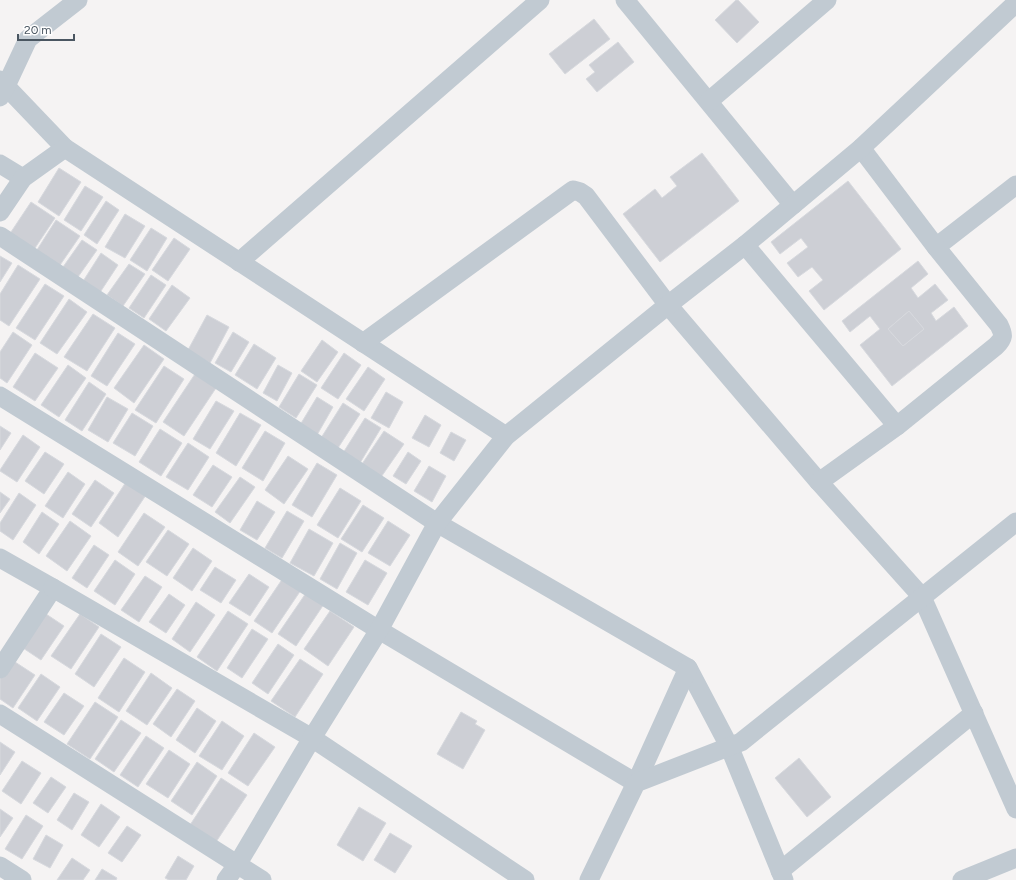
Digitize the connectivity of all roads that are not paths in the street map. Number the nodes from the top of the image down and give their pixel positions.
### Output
1 (78, 0) edge
2 (540, 0) edge
3 (625, 0) edge
4 (826, 0) edge
5 (1016, 3) edge
6 (2, 88) edge
7 (709, 101) junction
8 (65, 148) junction
9 (861, 148) junction
10 (0, 164) edge
11 (23, 178) junction
12 (1016, 185) edge
13 (793, 205) junction
14 (0, 212) edge
15 (0, 236) edge
16 (746, 245) junction
17 (936, 247) junction
18 (239, 262) junction
19 (668, 304) junction
20 (363, 343) junction
21 (0, 396) edge
22 (897, 426) junction
23 (506, 436) junction
24 (819, 482) junction
25 (1016, 522) edge
26 (437, 523) junction
27 (0, 558) edge
28 (53, 588) junction
29 (922, 597) junction
30 (379, 630) junction
31 (688, 668) junction
32 (0, 669) edge
33 (974, 713) junction
34 (0, 714) edge
35 (312, 738) junction
36 (729, 746) junction
37 (636, 783) junction
38 (1016, 809) edge
39 (1016, 858) edge
40 (0, 866) edge
41 (231, 872) edge
42 (782, 876) edge
43 (22, 880) edge
44 (262, 880) edge
45 (525, 880) edge
46 (589, 880) edge
47 (962, 880) edge

1 - 6 street
2 - 18 street
3 - 7 street
4 - 7 street
5 - 9 street
6 - 8 street
7 - 13 street
8 - 11 street
8 - 18 street
9 - 13 street
9 - 17 street
10 - 11 street
11 - 14 street
12 - 17 street
13 - 16 street
15 - 26 street
16 - 19 street
16 - 22 street
17 - 22 street
18 - 20 street
19 - 20 street
19 - 23 street
19 - 24 street
20 - 23 street
21 - 30 street
22 - 24 street
23 - 26 street
24 - 29 street
25 - 29 street
26 - 30 street
26 - 31 street
27 - 28 street
28 - 32 street
28 - 35 street
29 - 33 street
29 - 36 street
30 - 35 street
30 - 37 street
31 - 36 street
31 - 37 street
33 - 38 street
33 - 42 street
34 - 41 street
35 - 41 street
35 - 45 street
36 - 37 street
36 - 42 street
37 - 46 street
39 - 47 street
40 - 43 street
41 - 44 street

